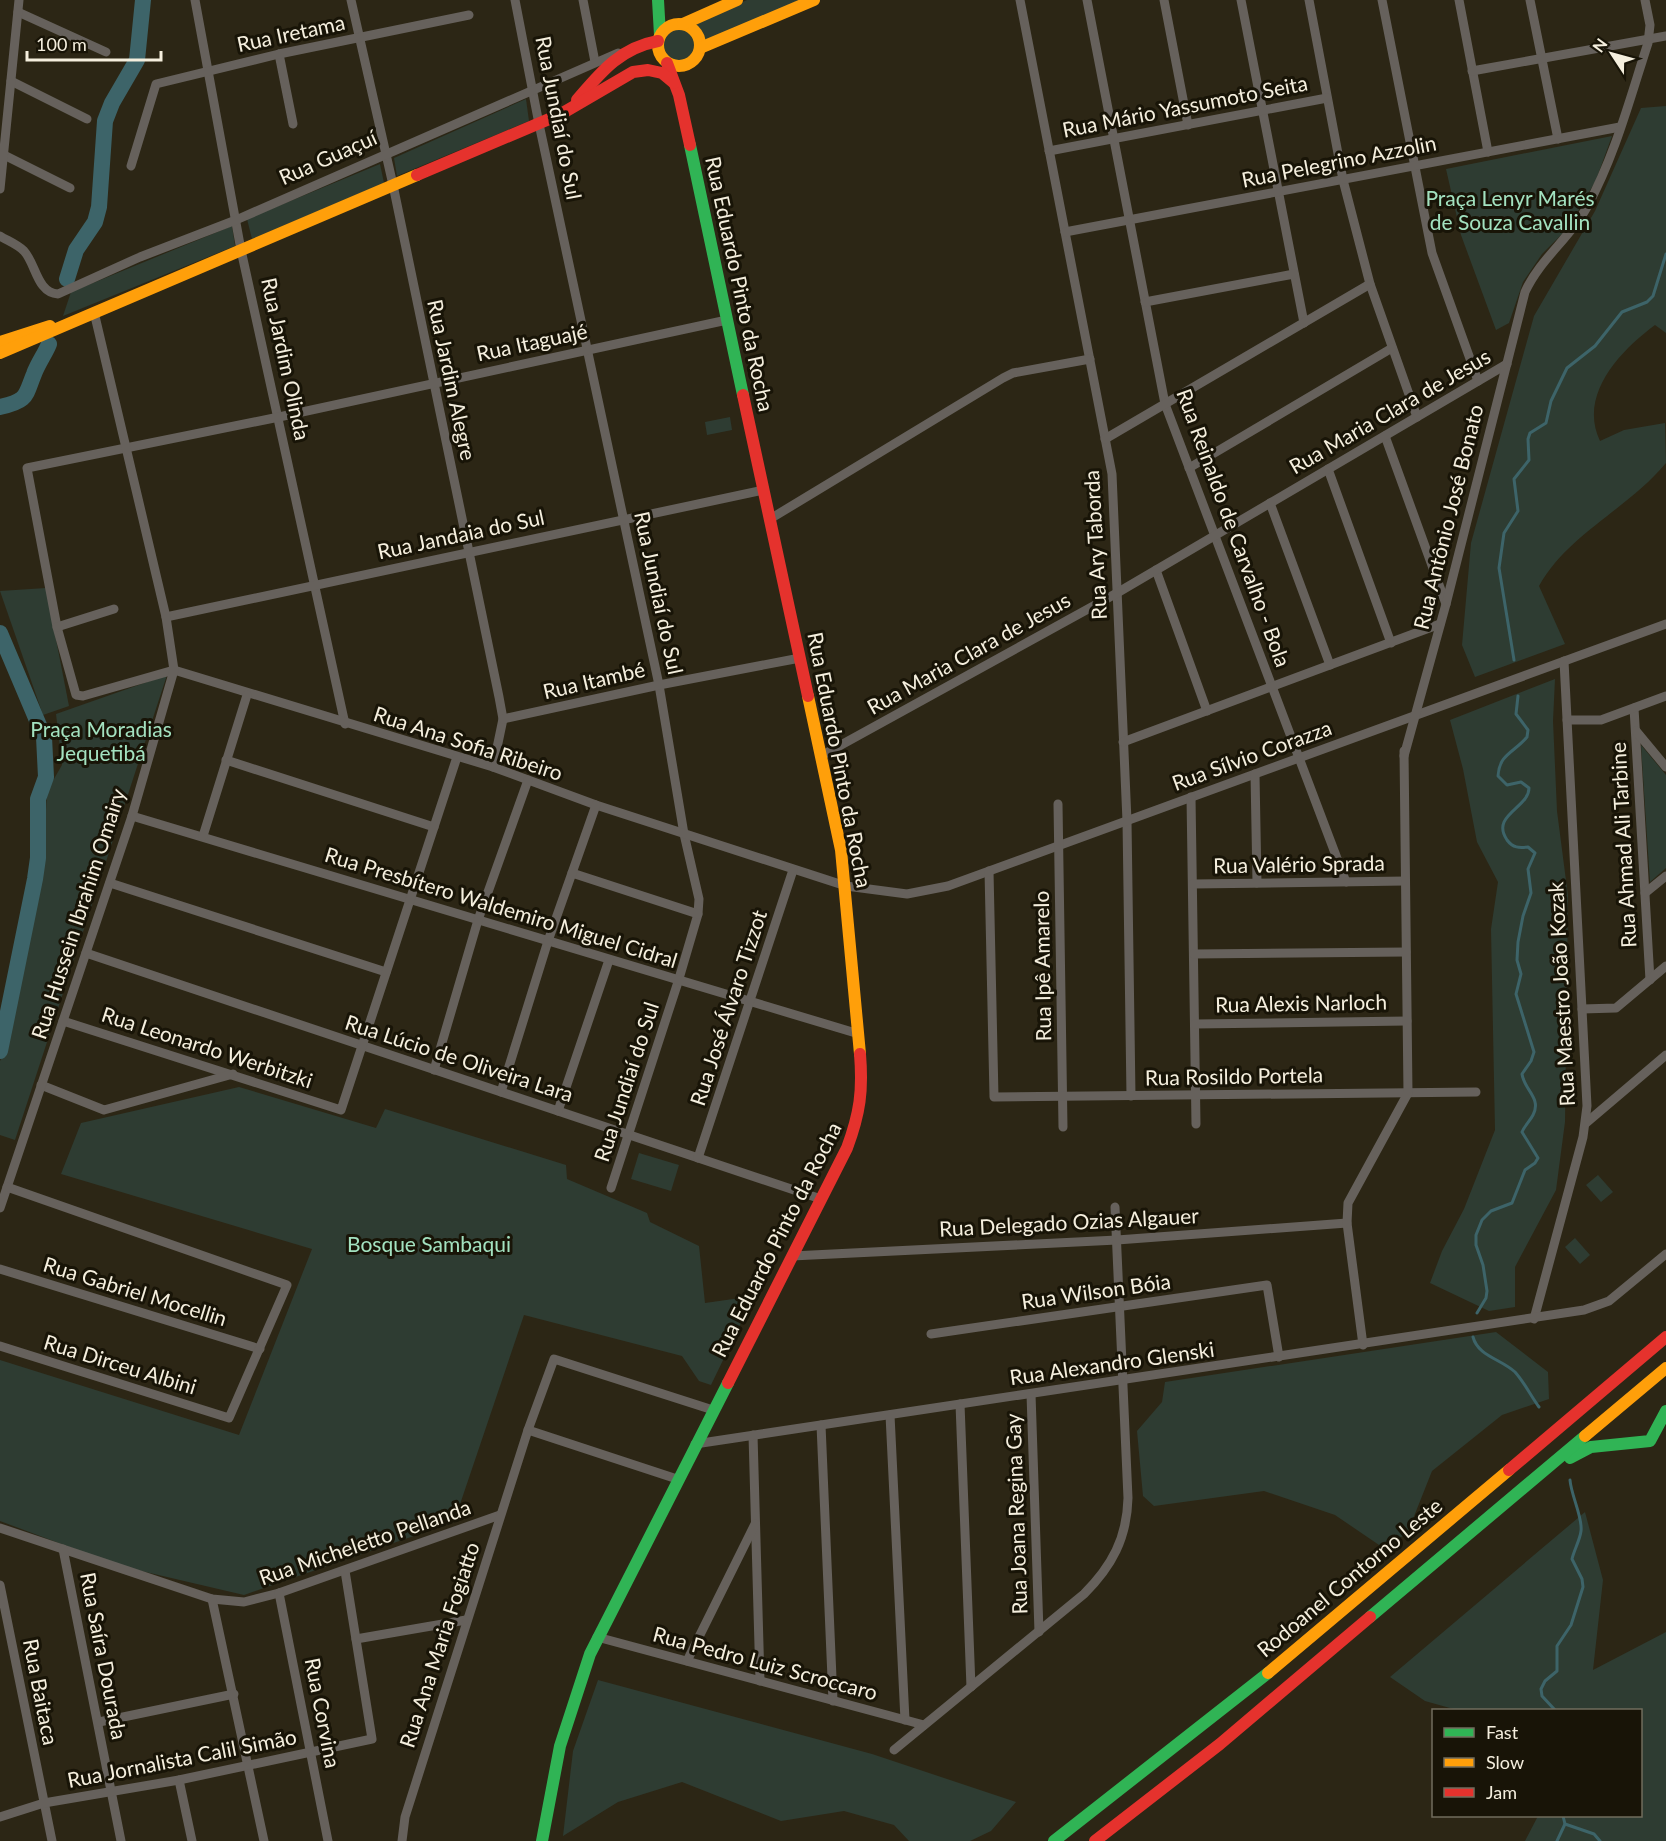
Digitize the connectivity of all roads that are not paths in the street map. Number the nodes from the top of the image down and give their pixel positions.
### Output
1 (19, 0) edge
2 (195, 0) edge
3 (351, 0) edge
4 (515, 0) edge
5 (583, 0) edge
6 (737, 0) edge
7 (814, 0) edge
8 (1020, 0) edge
9 (1087, 0) edge
10 (1164, 0) edge
11 (1241, 0) edge
12 (1309, 0) edge
13 (1382, 0) edge
14 (1459, 0) edge
15 (1530, 0) edge
16 (1646, 0) edge
17 (659, 3) edge
18 (18, 12) junction
19 (469, 15) dead end
20 (681, 24) junction
21 (1666, 36) edge
22 (360, 37) junction
23 (1650, 37) junction
24 (659, 38) junction
25 (700, 48) junction
26 (106, 52) dead end
27 (619, 53) junction
28 (279, 54) junction
29 (1542, 57) junction
30 (665, 61) junction
31 (595, 62) junction
32 (688, 64) junction
33 (650, 69) junction
34 (207, 71) junction
35 (1472, 71) junction
36 (11, 81) junction
37 (614, 81) junction
38 (533, 89) junction
39 (677, 91) junction
40 (1327, 98) junction
41 (1262, 111) junction
42 (567, 112) junction
43 (87, 119) dead end
44 (293, 124) dead end
45 (539, 124) junction
46 (1188, 125) junction
47 (1620, 127) junction
48 (1114, 139) junction
49 (1558, 139) junction
50 (1049, 151) junction
51 (1488, 152) junction
52 (386, 154) junction
53 (4, 155) junction
54 (131, 166) dead end
55 (1414, 166) junction
56 (1343, 180) junction
57 (393, 186) junction
58 (70, 188) dead end
59 (0, 189) edge
60 (1278, 192) junction
61 (236, 220) junction
62 (1130, 220) junction
63 (1065, 232) junction
64 (0, 236) edge
65 (241, 250) junction
66 (1294, 274) junction
67 (1370, 284) junction
68 (1145, 302) junction
69 (94, 312) junction
70 (727, 320) junction
71 (1304, 323) junction
72 (0, 342) edge
73 (1392, 348) junction
74 (588, 350) junction
75 (0, 352) edge
76 (1090, 359) junction
77 (1506, 364) junction
78 (1478, 381) junction
79 (433, 382) junction
80 (1165, 404) junction
81 (279, 417) junction
82 (1416, 417) junction
83 (1384, 436) junction
84 (1105, 440) junction
85 (126, 448) junction
86 (1189, 468) junction
87 (1328, 469) junction
88 (764, 490) junction
89 (1270, 503) junction
90 (770, 519) junction
91 (624, 520) junction
92 (1215, 535) junction
93 (468, 552) junction
94 (1156, 570) junction
95 (315, 585) junction
96 (1117, 593) junction
97 (1446, 604) junction
98 (114, 609) dead end
99 (166, 617) junction
100 (1440, 624) junction
101 (1666, 624) edge
102 (57, 627) junction
103 (1391, 643) junction
104 (800, 658) junction
105 (1564, 661) junction
106 (1330, 665) junction
107 (174, 670) junction
108 (659, 685) junction
109 (1272, 687) junction
110 (247, 694) junction
111 (1666, 696) edge
112 (1634, 708) junction
113 (1208, 711) junction
114 (1414, 716) junction
115 (503, 719) junction
116 (1567, 720) junction
117 (345, 724) junction
118 (1636, 731) junction
119 (1123, 742) junction
120 (821, 756) junction
121 (457, 757) junction
122 (1299, 758) junction
123 (226, 760) junction
124 (1666, 767) edge
125 (493, 768) junction
126 (1255, 774) junction
127 (528, 780) junction
128 (1191, 797) junction
129 (1059, 804) dead end
130 (596, 805) junction
131 (132, 816) junction
132 (1127, 821) junction
133 (434, 827) junction
134 (684, 834) junction
135 (203, 836) junction
136 (1059, 845) junction
137 (793, 870) junction
138 (989, 871) junction
139 (572, 873) junction
140 (1666, 876) edge
141 (1405, 881) junction
142 (1346, 882) junction
143 (110, 883) junction
144 (1257, 883) junction
145 (1193, 884) junction
146 (846, 886) junction
147 (1645, 893) junction
148 (411, 899) junction
149 (698, 914) junction
150 (478, 920) junction
151 (548, 941) junction
152 (1406, 952) junction
153 (86, 953) junction
154 (1194, 954) junction
155 (609, 960) junction
156 (1666, 966) edge
157 (386, 972) junction
158 (1650, 980) junction
159 (678, 982) junction
160 (751, 1003) junction
161 (1582, 1009) junction
162 (63, 1021) junction
163 (1407, 1021) junction
164 (1195, 1024) junction
165 (859, 1034) junction
166 (363, 1046) junction
167 (1666, 1055) edge
168 (434, 1070) junction
169 (233, 1074) junction
170 (41, 1085) junction
171 (501, 1092) junction
172 (1476, 1092) dead end
173 (1408, 1093) junction
174 (1196, 1095) junction
175 (1131, 1096) junction
176 (1062, 1097) junction
177 (558, 1111) junction
178 (1586, 1123) junction
179 (1196, 1124) dead end
180 (1063, 1127) dead end
181 (628, 1134) junction
182 (698, 1158) junction
183 (8, 1187) junction
184 (611, 1188) dead end
185 (821, 1199) junction
186 (1115, 1207) dead end
187 (0, 1208) edge
188 (1347, 1223) junction
189 (1117, 1240) junction
190 (1666, 1254) edge
191 (792, 1256) junction
192 (0, 1269) edge
193 (1120, 1307) junction
194 (1534, 1319) junction
195 (931, 1334) dead end
196 (1666, 1337) edge
197 (1363, 1345) junction
198 (0, 1346) edge
199 (260, 1349) junction
200 (1279, 1357) junction
201 (1666, 1368) edge
202 (1123, 1380) junction
203 (1031, 1394) junction
204 (960, 1404) junction
205 (713, 1410) junction
206 (1666, 1411) edge
207 (890, 1415) junction
208 (822, 1425) junction
209 (1666, 1428) edge
210 (528, 1430) junction
211 (753, 1435) junction
212 (1650, 1441) junction
213 (695, 1444) junction
214 (677, 1479) junction
215 (1526, 1486) junction
216 (500, 1515) junction
217 (756, 1521) junction
218 (0, 1528) edge
219 (63, 1550) junction
220 (345, 1571) junction
221 (0, 1585) edge
222 (279, 1593) junction
223 (212, 1599) junction
224 (466, 1620) junction
225 (1039, 1632) junction
226 (597, 1637) junction
227 (356, 1639) junction
228 (687, 1661) junction
229 (760, 1681) junction
230 (971, 1687) junction
231 (234, 1694) junction
232 (833, 1701) junction
233 (905, 1720) junction
234 (99, 1722) junction
235 (924, 1725) junction
236 (894, 1750) dead end
237 (312, 1752) junction
238 (249, 1764) junction
239 (178, 1780) junction
240 (111, 1791) junction
241 (44, 1803) junction
242 (0, 1817) edge
243 (52, 1841) edge
244 (121, 1841) edge
245 (192, 1841) edge
246 (264, 1841) edge
247 (328, 1841) edge
248 (402, 1841) edge
249 (542, 1841) edge
250 (1054, 1841) edge
251 (1095, 1841) edge

1 - 18 street
2 - 34 street, Rua Jardim Olinda
3 - 22 street, Rua Jardim Alegre
4 - 38 street, Rua Jundiaí do Sul
5 - 31 street
6 - 20 main road
7 - 25 main road
8 - 50 street, Rua Ary Taborda
9 - 48 street, Rua Reinaldo de Carvalho - Bola
10 - 46 street
11 - 41 street
12 - 40 street
13 - 55 street
14 - 35 street
15 - 29 street
16 - 23 street, Rua Antônio José Bonato
17 - 20 main road
17 - 24 main road
18 - 26 street
18 - 36 street
19 - 22 street, Rua Iretama
20 - 24 main road
20 - 25 main road
21 - 23 street
22 - 28 street, Rua Iretama
22 - 52 street, Rua Jardim Alegre
23 - 29 street
23 - 47 street, Rua Antônio José Bonato
24 - 27 main road, Rua Guaçuí
24 - 30 main road
25 - 32 main road
27 - 31 street, Rua Guaçuí
27 - 37 main road
27 - 42 main road, Rua Guaçuí
28 - 34 street, Rua Iretama
28 - 44 street
29 - 35 street
29 - 49 street
30 - 32 main road
30 - 33 main road, Rua Guaçuí
30 - 39 main road, Rua Eduardo Pinto da Rocha
31 - 38 street, Rua Guaçuí
32 - 39 main road, Rua Eduardo Pinto da Rocha
33 - 37 main road, Rua Guaçuí
33 - 39 main road
34 - 54 street, Rua Iretama
34 - 61 street, Rua Jardim Olinda
35 - 51 street
36 - 43 street
36 - 53 street
37 - 42 main road, Rua Guaçuí
38 - 45 street, Rua Jundiaí do Sul
38 - 52 street, Rua Guaçuí
39 - 70 main road, Rua Eduardo Pinto da Rocha
40 - 41 street, Rua Mário Yassumoto Seita
40 - 56 street
41 - 46 street, Rua Mário Yassumoto Seita
41 - 60 street
42 - 45 main road, Rua Guaçuí
45 - 57 main road, Rua Guaçuí
45 - 74 street, Rua Jundiaí do Sul
46 - 48 street, Rua Mário Yassumoto Seita
47 - 49 street, Rua Pelegrino Azzolin
47 - 77 street, Rua Antônio José Bonato
48 - 50 street, Rua Mário Yassumoto Seita
48 - 62 street, Rua Reinaldo de Carvalho - Bola
49 - 51 street, Rua Pelegrino Azzolin
50 - 63 street, Rua Ary Taborda
51 - 55 street, Rua Pelegrino Azzolin
52 - 57 street, Rua Jardim Alegre
52 - 61 street, Rua Guaçuí
53 - 58 street
53 - 59 street
55 - 56 street, Rua Pelegrino Azzolin
55 - 78 street
56 - 60 street, Rua Pelegrino Azzolin
56 - 67 street
57 - 65 main road, Rua Guaçuí
57 - 79 street, Rua Jardim Alegre
60 - 62 street, Rua Pelegrino Azzolin
60 - 66 street
61 - 64 street, Rua Guaçuí
61 - 65 street, Rua Jardim Olinda
62 - 63 street, Rua Pelegrino Azzolin
62 - 68 street, Rua Reinaldo de Carvalho - Bola
63 - 76 street, Rua Ary Taborda
65 - 69 main road, Rua Guaçuí
65 - 81 street, Rua Jardim Olinda
66 - 68 street
66 - 71 street
67 - 71 street
67 - 73 street
68 - 80 street, Rua Reinaldo de Carvalho - Bola
69 - 72 main road, Rua Guaçuí
69 - 75 main road, Rua Guaçuí
69 - 85 street, Rua Hussein Ibrahim Omairy
70 - 74 street, Rua Itaguajé
70 - 88 main road, Rua Eduardo Pinto da Rocha
71 - 80 street
73 - 82 street
73 - 86 street
74 - 79 street, Rua Itaguajé
74 - 91 street, Rua Jundiaí do Sul
76 - 84 street, Rua Ary Taborda
76 - 90 street
77 - 78 street, Rua Maria Clara de Jesus
77 - 97 street, Rua Antônio José Bonato
78 - 82 street, Rua Maria Clara de Jesus
79 - 81 street, Rua Itaguajé
79 - 93 street, Rua Jardim Alegre
80 - 84 street
80 - 86 street, Rua Reinaldo de Carvalho - Bola
81 - 85 street, Rua Itaguajé
81 - 95 street, Rua Jardim Olinda
82 - 83 street, Rua Maria Clara de Jesus
83 - 87 street, Rua Maria Clara de Jesus
83 - 97 street
84 - 96 street, Rua Ary Taborda
85 - 99 street, Rua Hussein Ibrahim Omairy
85 - 102 street, Rua Itaguajé
86 - 92 street, Rua Reinaldo de Carvalho - Bola
87 - 89 street, Rua Maria Clara de Jesus
87 - 103 street
88 - 90 main road, Rua Eduardo Pinto da Rocha
88 - 91 street, Rua Jandaia do Sul
89 - 92 street, Rua Maria Clara de Jesus
89 - 106 street
90 - 104 main road, Rua Eduardo Pinto da Rocha
91 - 93 street, Rua Jandaia do Sul
91 - 108 street, Rua Jundiaí do Sul
92 - 94 street, Rua Maria Clara de Jesus
92 - 109 street, Rua Reinaldo de Carvalho - Bola
93 - 95 street, Rua Jandaia do Sul
93 - 115 street, Rua Jardim Alegre
94 - 96 street, Rua Maria Clara de Jesus
94 - 113 street
95 - 99 street, Rua Jandaia do Sul
95 - 117 street, Rua Jardim Olinda
96 - 119 street, Rua Ary Taborda
96 - 120 street, Rua Maria Clara de Jesus
97 - 100 street, Rua Antônio José Bonato
98 - 102 street
99 - 107 street, Rua Hussein Ibrahim Omairy
100 - 103 street
100 - 114 street, Rua Antônio José Bonato
101 - 105 street, Rua Sílvio Corazza
102 - 107 street
103 - 106 street
104 - 108 street, Rua Itambé
104 - 120 main road, Rua Eduardo Pinto da Rocha
105 - 114 street, Rua Sílvio Corazza
105 - 116 street, Rua Maestro João Kozak
106 - 109 street
107 - 110 street, Rua Ana Sofia Ribeiro
107 - 131 street, Rua Hussein Ibrahim Omairy
108 - 115 street, Rua Itambé
108 - 134 street, Rua Jundiaí do Sul
109 - 113 street
109 - 122 street, Rua Reinaldo de Carvalho - Bola
110 - 117 street, Rua Ana Sofia Ribeiro
110 - 123 street
111 - 112 street
112 - 116 street
112 - 118 street, Rua Ahmad Ali Tarbine
113 - 119 street
114 - 122 street, Rua Sílvio Corazza
114 - 141 street, Rua Antônio José Bonato
115 - 125 street, Rua Jardim Alegre
116 - 161 street, Rua Maestro João Kozak
117 - 121 street, Rua Ana Sofia Ribeiro
118 - 124 street
118 - 147 street, Rua Ahmad Ali Tarbine
119 - 132 street, Rua Ary Taborda
120 - 146 main road, Rua Eduardo Pinto da Rocha
121 - 125 street, Rua Ana Sofia Ribeiro
121 - 133 street
122 - 126 street, Rua Sílvio Corazza
122 - 142 street, Rua Reinaldo de Carvalho - Bola
123 - 133 street
123 - 135 street
125 - 127 street, Rua Ana Sofia Ribeiro
126 - 128 street, Rua Sílvio Corazza
126 - 144 street
127 - 130 street, Rua Ana Sofia Ribeiro
127 - 150 street
128 - 132 street, Rua Sílvio Corazza
128 - 145 street
129 - 136 street, Rua Ipê Amarelo
130 - 134 street, Rua Ana Sofia Ribeiro
130 - 139 street
131 - 135 street, Rua Presbítero Waldemiro Miguel Cidral
131 - 143 street, Rua Hussein Ibrahim Omairy
132 - 136 street, Rua Sílvio Corazza
132 - 175 street, Rua Ary Taborda
133 - 148 street
134 - 137 street, Rua Ana Sofia Ribeiro
134 - 149 street, Rua Jundiaí do Sul
135 - 148 street, Rua Presbítero Waldemiro Miguel Cidral
136 - 138 street, Rua Sílvio Corazza
136 - 176 street, Rua Ipê Amarelo
137 - 146 street, Rua Ana Sofia Ribeiro
137 - 160 street, Rua José Álvaro Tizzot
138 - 146 street, Rua Sílvio Corazza
138 - 176 street, Rua Rosildo Portela
139 - 149 street
139 - 151 street
140 - 147 street
141 - 142 street, Rua Valério Sprada
141 - 152 street, Rua Antônio José Bonato
142 - 144 street, Rua Valério Sprada
143 - 153 street, Rua Hussein Ibrahim Omairy
143 - 157 street
144 - 145 street, Rua Valério Sprada
145 - 154 street
146 - 165 main road, Rua Eduardo Pinto da Rocha
147 - 158 street, Rua Ahmad Ali Tarbine
148 - 150 street, Rua Presbítero Waldemiro Miguel Cidral
148 - 157 street
149 - 159 street, Rua Jundiaí do Sul
150 - 151 street, Rua Presbítero Waldemiro Miguel Cidral
150 - 168 street
151 - 155 street, Rua Presbítero Waldemiro Miguel Cidral
151 - 171 street
152 - 154 street
152 - 163 street, Rua Antônio José Bonato
153 - 162 street, Rua Hussein Ibrahim Omairy
153 - 166 street, Rua Lúcio de Oliveira Lara
154 - 164 street
155 - 159 street, Rua Presbítero Waldemiro Miguel Cidral
155 - 177 street
156 - 158 street
157 - 166 street
158 - 161 street
159 - 160 street, Rua Presbítero Waldemiro Miguel Cidral
159 - 181 street, Rua Jundiaí do Sul
160 - 165 street, Rua Presbítero Waldemiro Miguel Cidral
160 - 182 street, Rua José Álvaro Tizzot
161 - 178 street, Rua Maestro João Kozak
162 - 169 street, Rua Leonardo Werbitzki
162 - 170 street, Rua Hussein Ibrahim Omairy
163 - 164 street, Rua Alexis Narloch
163 - 173 street, Rua Antônio José Bonato
164 - 174 street
165 - 185 main road, Rua Eduardo Pinto da Rocha
166 - 168 street, Rua Lúcio de Oliveira Lara
166 - 169 street, Rua Leonardo Werbitzki
167 - 178 street
168 - 171 street, Rua Lúcio de Oliveira Lara
169 - 170 street
170 - 183 street, Rua Hussein Ibrahim Omairy
171 - 177 street, Rua Lúcio de Oliveira Lara
172 - 173 street, Rua Rosildo Portela
173 - 174 street, Rua Rosildo Portela
173 - 188 street
174 - 175 street, Rua Rosildo Portela
174 - 179 street
175 - 176 street, Rua Rosildo Portela
176 - 180 street, Rua Ipê Amarelo
177 - 181 street, Rua Lúcio de Oliveira Lara
178 - 194 street, Rua Maestro João Kozak
181 - 182 street, Rua Lúcio de Oliveira Lara
181 - 184 street, Rua Jundiaí do Sul
182 - 185 street, Rua Lúcio de Oliveira Lara
183 - 187 street, Rua Hussein Ibrahim Omairy
183 - 199 street
185 - 191 main road, Rua Eduardo Pinto da Rocha
186 - 189 street
188 - 189 street, Rua Delegado Ozias Algauer
188 - 197 street
189 - 191 street, Rua Delegado Ozias Algauer
189 - 193 street
190 - 194 street, Rua Alexandro Glenski
191 - 205 main road, Rua Eduardo Pinto da Rocha
192 - 199 street, Rua Gabriel Mocellin
193 - 195 street, Rua Wilson Bóia
193 - 200 street, Rua Wilson Bóia
193 - 202 street
194 - 197 street, Rua Alexandro Glenski
196 - 250 main road, Rodoanel Contorno Leste
197 - 200 street, Rua Alexandro Glenski
198 - 199 street, Rua Dirceu Albini
200 - 202 street, Rua Alexandro Glenski
201 - 215 main road, Rodoanel Contorno Leste
202 - 203 street, Rua Alexandro Glenski
202 - 225 street
203 - 204 street, Rua Alexandro Glenski
203 - 225 street, Rua Joana Regina Gay
204 - 207 street, Rua Alexandro Glenski
204 - 230 street
205 - 210 street, Rua Ana Maria Fogiatto
205 - 213 main road, Rua Eduardo Pinto da Rocha
206 - 212 main road
207 - 208 street, Rua Alexandro Glenski
207 - 233 street
208 - 211 street, Rua Alexandro Glenski
208 - 232 street
209 - 212 street
210 - 214 street
210 - 216 street, Rua Ana Maria Fogiatto
211 - 213 street, Rua Alexandro Glenski
211 - 217 street
212 - 215 main road
213 - 214 main road, Rua Eduardo Pinto da Rocha
214 - 226 main road, Rua Eduardo Pinto da Rocha
215 - 251 main road, Rodoanel Contorno Leste
216 - 220 street, Rua Micheletto Pellanda
216 - 224 street, Rua Ana Maria Fogiatto
217 - 228 street
217 - 229 street
218 - 219 street, Rua Micheletto Pellanda
219 - 223 street, Rua Micheletto Pellanda
219 - 234 street, Rua Saíra Dourada
220 - 222 street, Rua Micheletto Pellanda
220 - 227 street
221 - 241 street, Rua Baitaca
222 - 223 street, Rua Micheletto Pellanda
222 - 237 street, Rua Corvina
223 - 231 street
224 - 227 street
224 - 248 street, Rua Ana Maria Fogiatto
225 - 230 street
226 - 228 street, Rua Pedro Luiz Scroccaro
226 - 249 main road, Rua Eduardo Pinto da Rocha
227 - 237 street, Rua Jornalista Calil Simão
228 - 229 street, Rua Pedro Luiz Scroccaro
229 - 232 street, Rua Pedro Luiz Scroccaro
230 - 235 street
231 - 234 street
231 - 238 street
232 - 233 street, Rua Pedro Luiz Scroccaro
233 - 235 street, Rua Pedro Luiz Scroccaro
234 - 240 street, Rua Saíra Dourada
235 - 236 street
237 - 238 street, Rua Jornalista Calil Simão
237 - 247 street, Rua Corvina
238 - 239 street, Rua Jornalista Calil Simão
238 - 246 street
239 - 240 street, Rua Jornalista Calil Simão
239 - 245 street
240 - 241 street, Rua Jornalista Calil Simão
240 - 244 street, Rua Saíra Dourada
241 - 242 street, Rua Jornalista Calil Simão
241 - 243 street, Rua Baitaca

